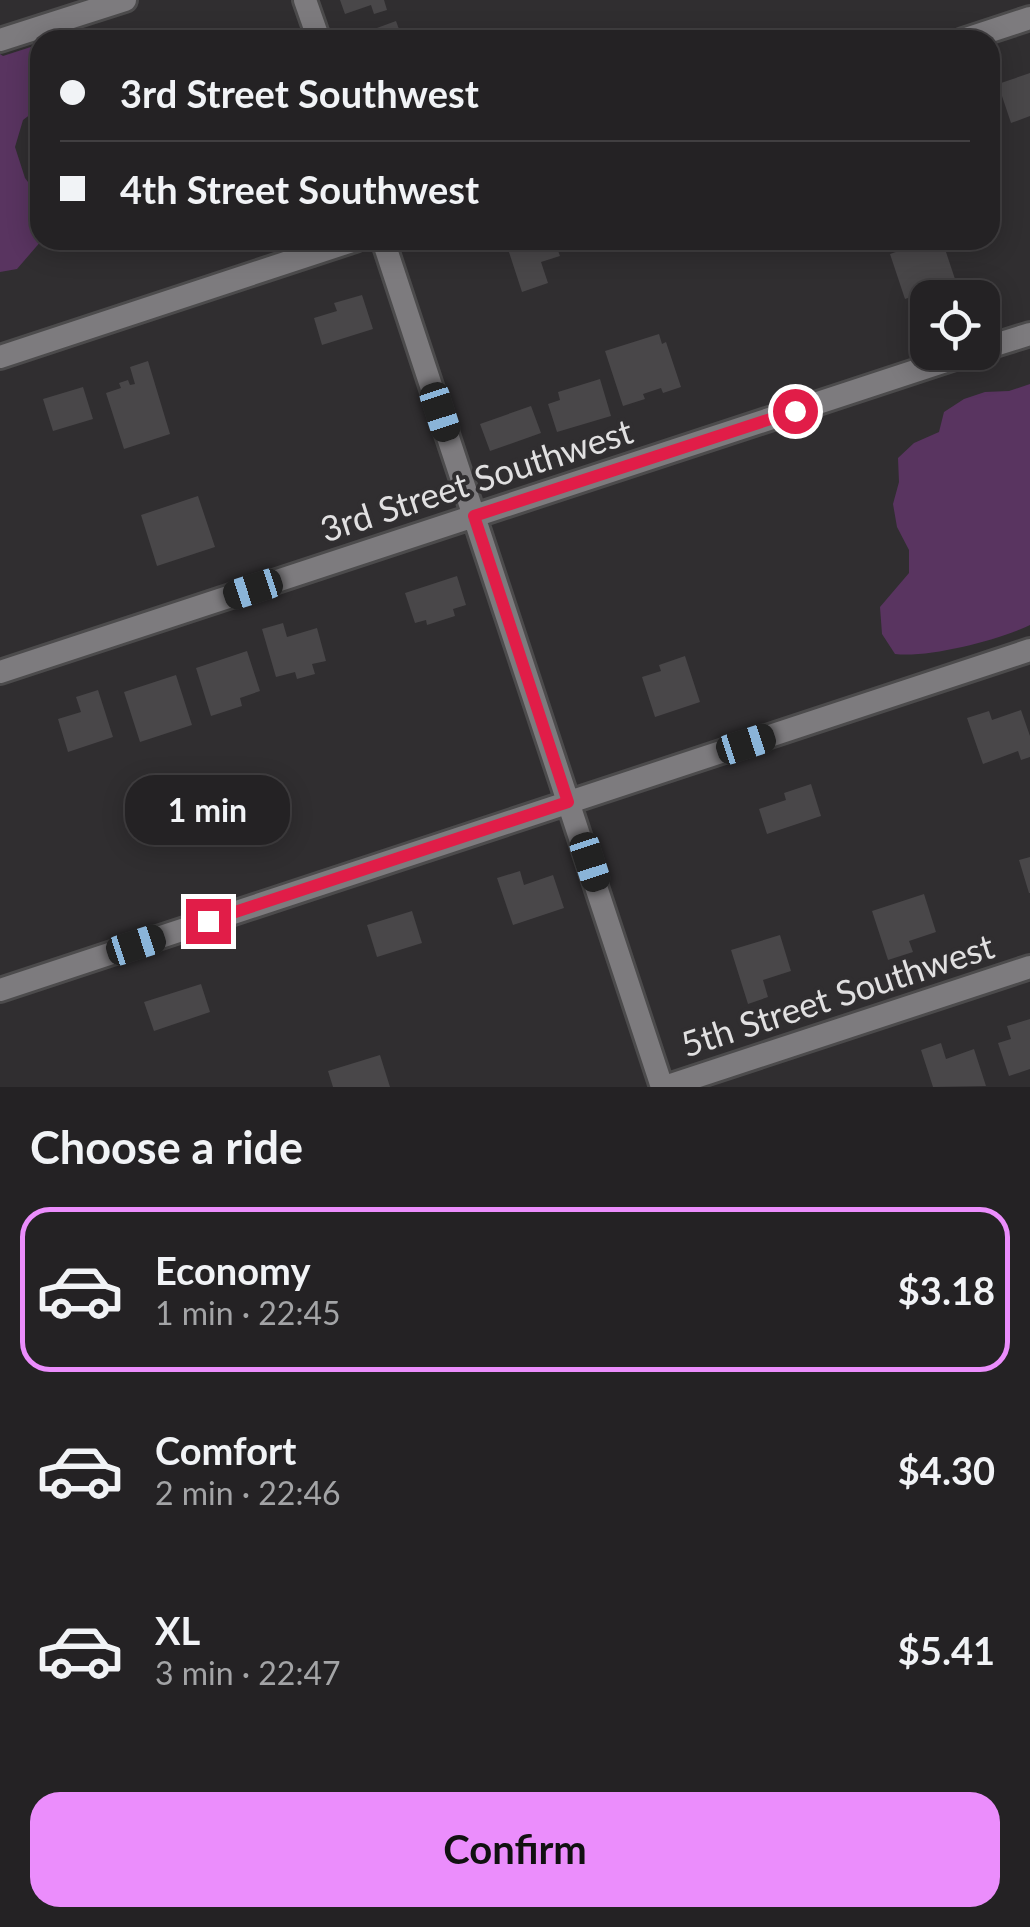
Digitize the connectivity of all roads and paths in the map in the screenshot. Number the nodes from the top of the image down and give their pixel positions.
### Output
1 (125, 0) edge
2 (305, 0) edge
3 (1030, 18) edge
4 (30, 30) edge
5 (31, 30) edge
6 (316, 30) edge
7 (993, 30) edge
8 (0, 40) edge
9 (325, 250) edge
10 (386, 250) edge
11 (1030, 334) edge
12 (1000, 344) edge
13 (0, 357) edge
14 (918, 370) edge
15 (474, 516) junction
16 (1030, 650) edge
17 (0, 672) edge
18 (568, 802) junction
19 (1030, 967) edge
20 (0, 990) edge
21 (664, 1087) edge

1 - 5 street
2 - 6 street
3 - 7 street
4 - 8 street
9 - 13 street
10 - 15 street
11 - 12 street
14 - 15 street, 3rd Street Southwest
15 - 17 street, 3rd Street Southwest
15 - 18 street
16 - 18 street
18 - 20 street
18 - 21 street
19 - 21 street, 5th Street Southwest

